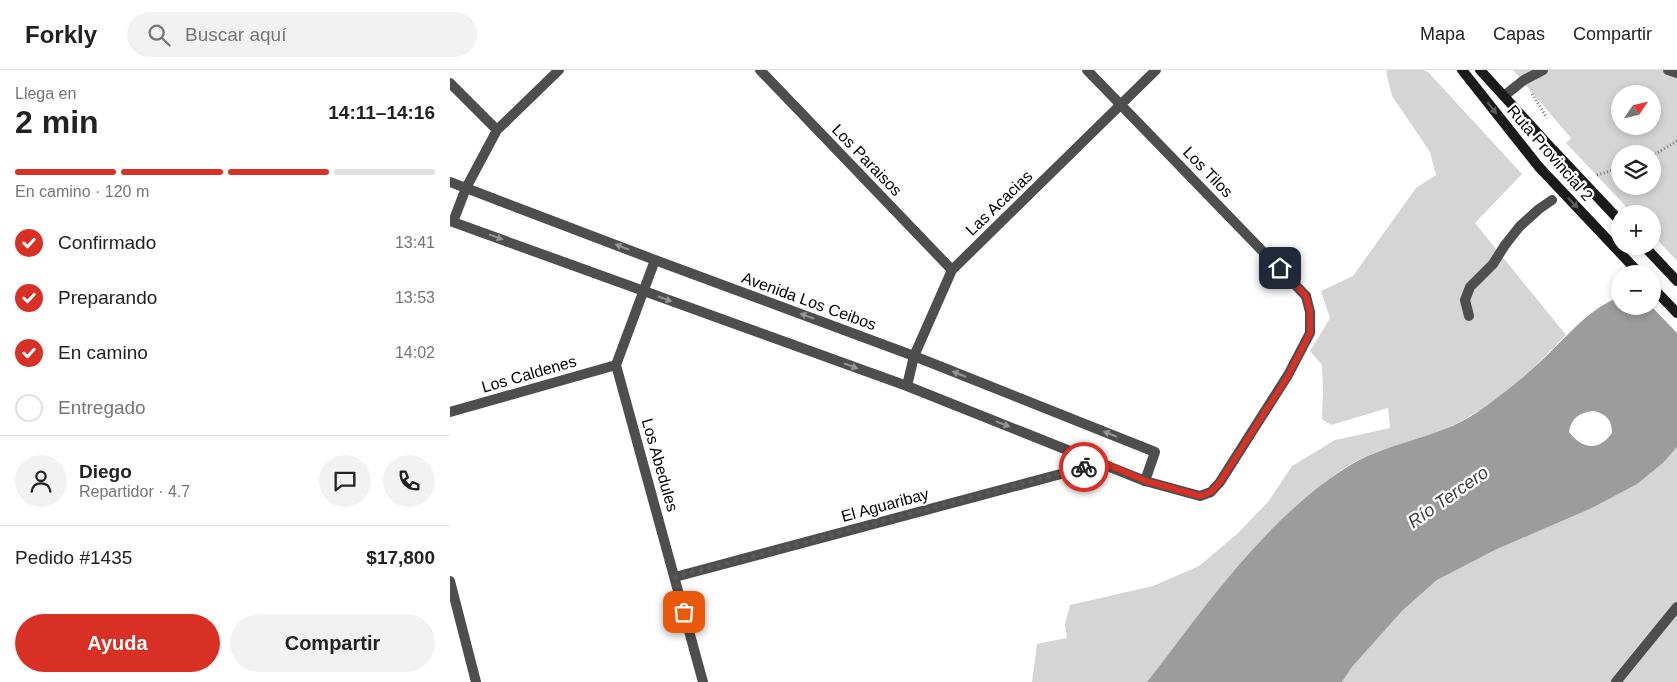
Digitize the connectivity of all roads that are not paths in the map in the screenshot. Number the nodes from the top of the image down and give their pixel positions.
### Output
1 (559, 70) edge
2 (760, 70) edge
3 (1087, 70) edge
4 (1156, 70) edge
5 (1462, 70) edge
6 (1480, 70) edge
7 (1543, 70) edge
8 (1668, 70) edge
9 (1677, 73) edge
10 (450, 83) edge
11 (1504, 96) junction
12 (1121, 104) junction
13 (497, 130) junction
14 (450, 182) edge
15 (466, 188) junction
16 (1552, 200) dead end
17 (1611, 211) edge
18 (452, 221) edge
19 (1652, 255) edge
20 (655, 260) junction
21 (1632, 265) edge
22 (952, 270) junction
23 (1677, 281) edge
24 (644, 291) junction
25 (1661, 296) edge
26 (1677, 313) edge
27 (1469, 316) dead end
28 (914, 356) junction
29 (616, 365) junction
30 (907, 386) junction
31 (450, 412) edge
32 (1102, 462) junction
33 (1146, 481) junction
34 (675, 577) junction
35 (450, 581) edge
36 (1677, 607) edge
37 (476, 682) edge
38 (703, 682) edge
39 (1616, 682) edge

1 - 13 street
2 - 22 street, Los Paraisos
3 - 12 street, Los Tilos
4 - 12 street, Las Acacias
5 -> 21 main road, Ruta Provincial 2, bridge
6 - 11 main road, Ruta Provincial 2
7 - 11 street
8 - 9 street
10 - 13 street
11 - 17 main road, Ruta Provincial 2, bridge
12 - 22 street, Las Acacias
12 - 33 street, Los Tilos
13 - 15 street
14 - 15 street, Avenida Los Ceibos
15 - 18 street
20 -> 15 street, Avenida Los Ceibos
16 - 27 street
18 -> 24 street
19 - 23 main road
20 - 24 street
28 -> 20 street, Avenida Los Ceibos
22 - 28 street, Las Acacias
24 - 29 street
24 -> 30 street
25 - 26 main road
28 - 30 street, Las Acacias
33 -> 28 street, Avenida Los Ceibos
29 - 31 street, Los Caldenes
29 - 34 street, Los Abedules
30 -> 32 street
32 - 33 street
32 - 34 street, El Aguaribay
34 - 38 street, Los Abedules
35 - 37 street
36 - 39 street

